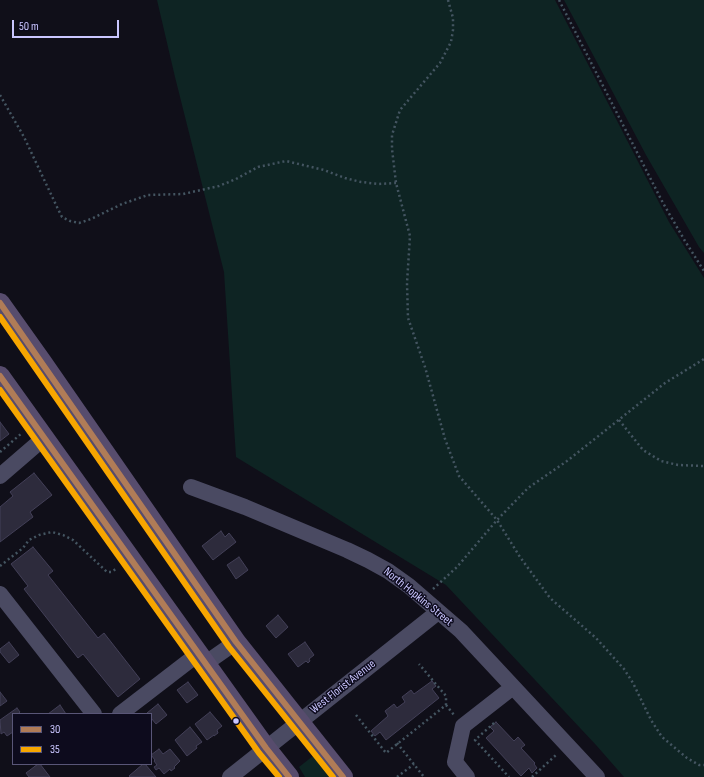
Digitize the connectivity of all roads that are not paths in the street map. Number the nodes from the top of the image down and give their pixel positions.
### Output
1 (1, 307) edge
2 (0, 376) edge
3 (44, 438) junction
4 (0, 476) edge
5 (191, 487) dead end
6 (0, 594) edge
7 (438, 612) junction
8 (236, 642) junction
9 (202, 658) junction
10 (513, 687) junction
11 (93, 713) edge
12 (121, 713) edge
13 (299, 722) junction
14 (266, 748) junction
15 (230, 777) edge
16 (289, 777) edge
17 (343, 777) edge
18 (467, 777) edge
19 (597, 777) edge

1 - 8 main road
2 - 3 main road
3 - 4 street
3 - 9 main road
5 - 7 street, North Hopkins Street
6 - 11 street
7 - 10 street, North Hopkins Street
7 - 13 street, West Florist Avenue
8 - 9 street
8 - 13 main road
9 - 12 street
9 - 14 main road
10 - 18 street
10 - 19 street, North Hopkins Street
13 - 14 street, West Florist Avenue
13 - 17 main road
14 - 15 street, West Florist Avenue
14 - 16 main road

